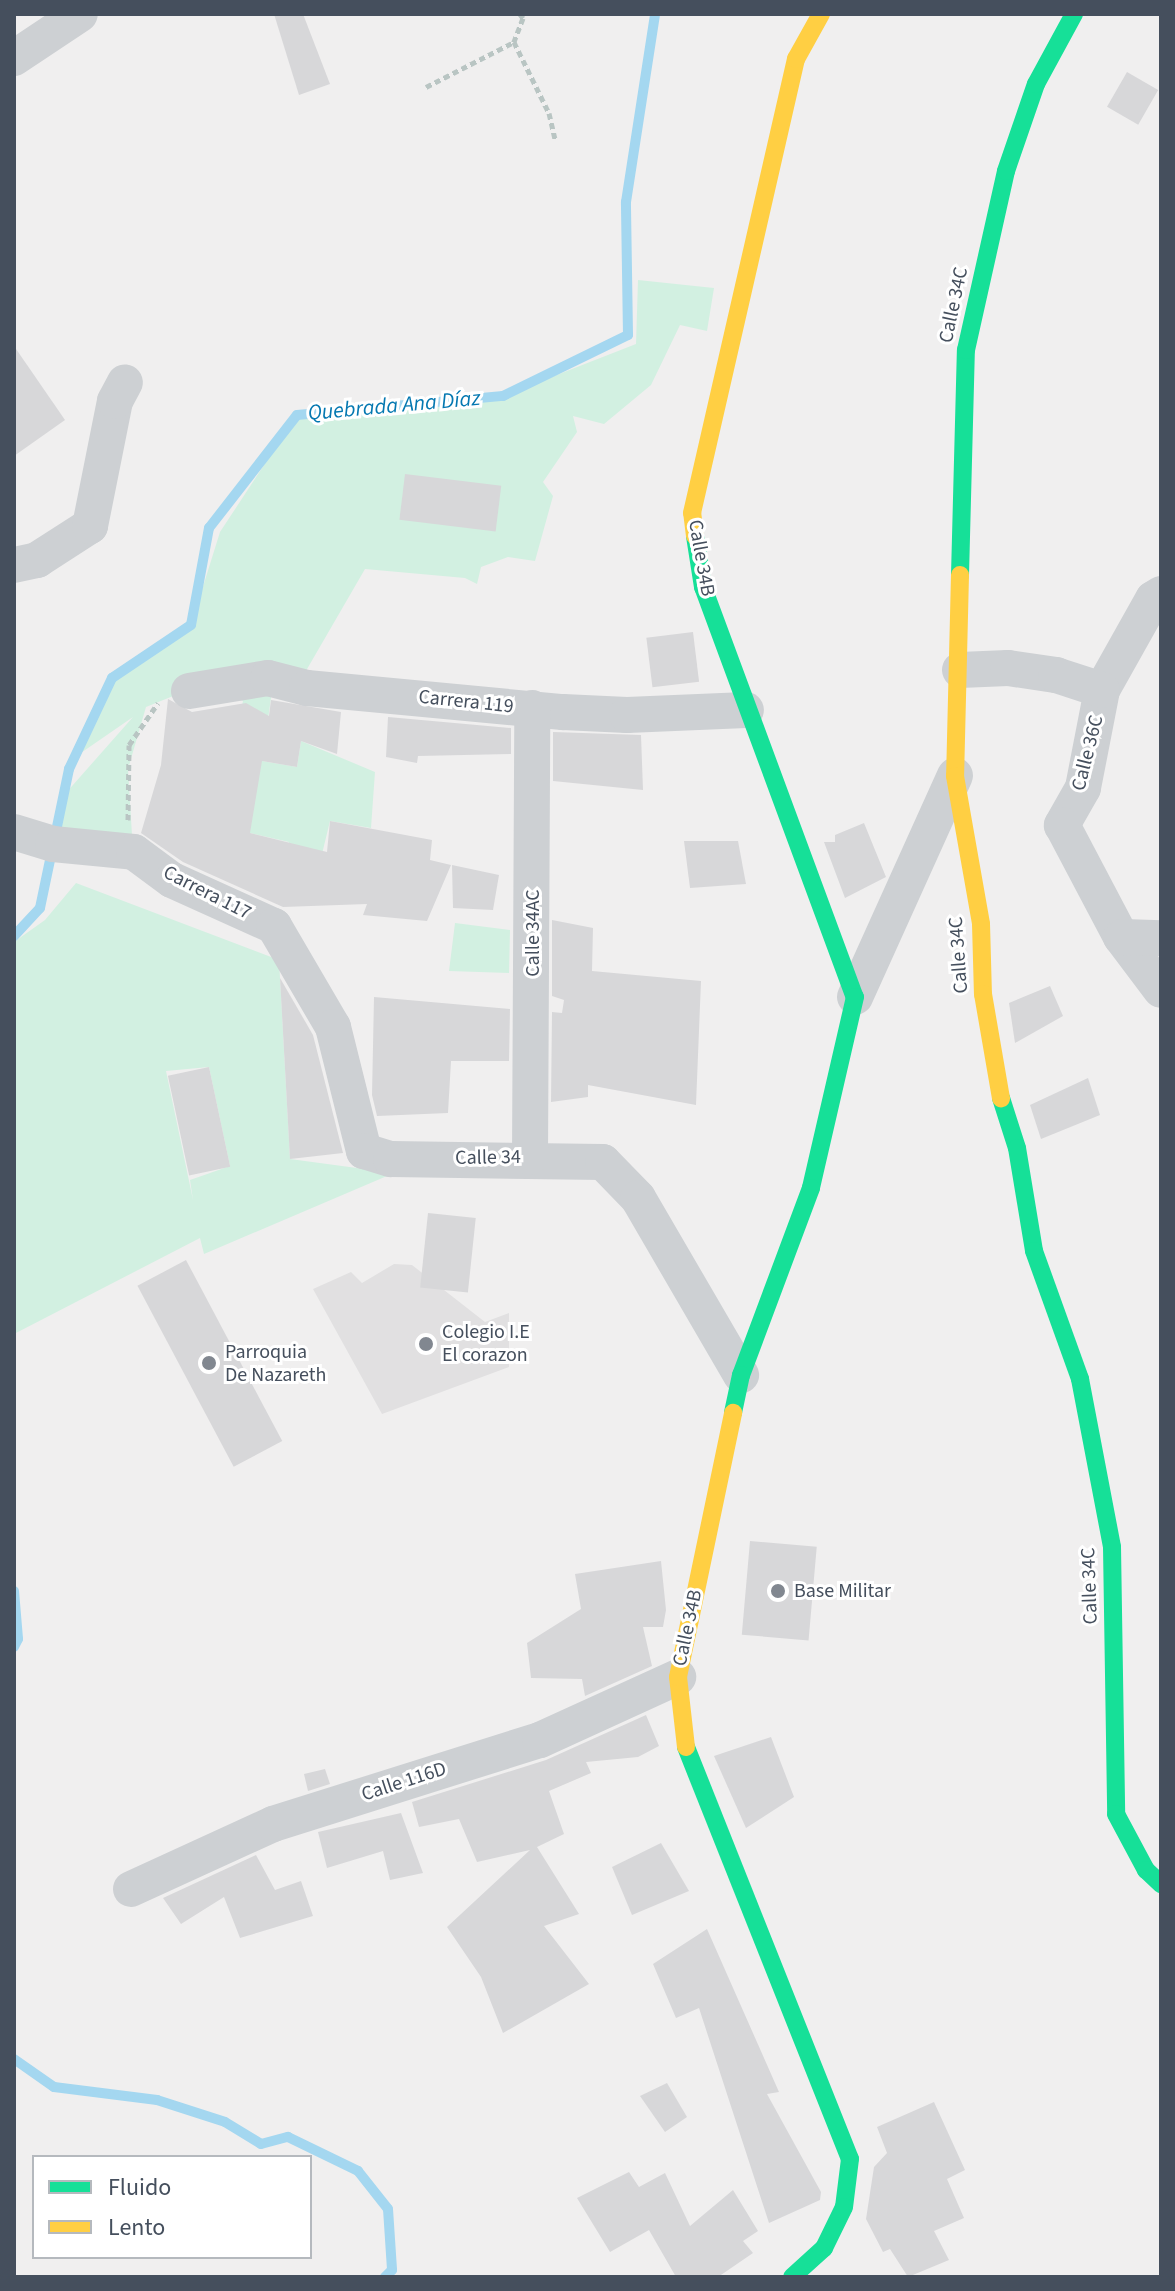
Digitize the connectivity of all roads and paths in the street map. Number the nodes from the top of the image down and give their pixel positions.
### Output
1 (80, 14) edge
2 (520, 14) edge
3 (821, 14) edge
4 (1074, 14) edge
5 (514, 42) junction
6 (14, 58) edge
7 (426, 87) dead end
8 (555, 139) dead end
9 (125, 382) dead end
10 (14, 565) edge
11 (1161, 594) edge
12 (960, 670) junction
13 (1102, 690) junction
14 (189, 691) joint
15 (532, 708) junction
16 (746, 710) junction
17 (955, 776) junction
18 (14, 832) edge
19 (138, 855) junction
20 (274, 926) joint
21 (1123, 937) junction
22 (1161, 938) edge
23 (1161, 990) edge
24 (855, 997) junction
25 (530, 1157) junction
26 (741, 1375) junction
27 (678, 1677) junction
28 (1161, 1884) edge
29 (131, 1889) dead end
30 (792, 2277) edge

1 - 6 street
2 - 5 path
3 - 16 street, Calle 34B
4 - 12 street, Calle 34C
5 - 7 path
5 - 8 path
9 - 10 street
11 - 13 street, Calle 36C
12 - 13 street
12 - 17 street, Calle 34C
13 - 21 street, Calle 36C
14 - 15 street, Carrera 119
14 - 19 path
15 - 16 street, Carrera 119
15 - 25 street, Calle 34AC
16 - 24 street, Calle 34B
17 - 24 street, Calle 34B
17 - 28 street, Calle 34C
18 - 19 street
19 - 20 street, Carrera 117
20 - 25 street, Calle 34
21 - 22 street
21 - 23 street, Calle 36C
24 - 26 street, Calle 34B
25 - 26 street, Calle 34
26 - 27 street, Calle 34B
27 - 29 street, Calle 116D
27 - 30 street, Calle 34B

